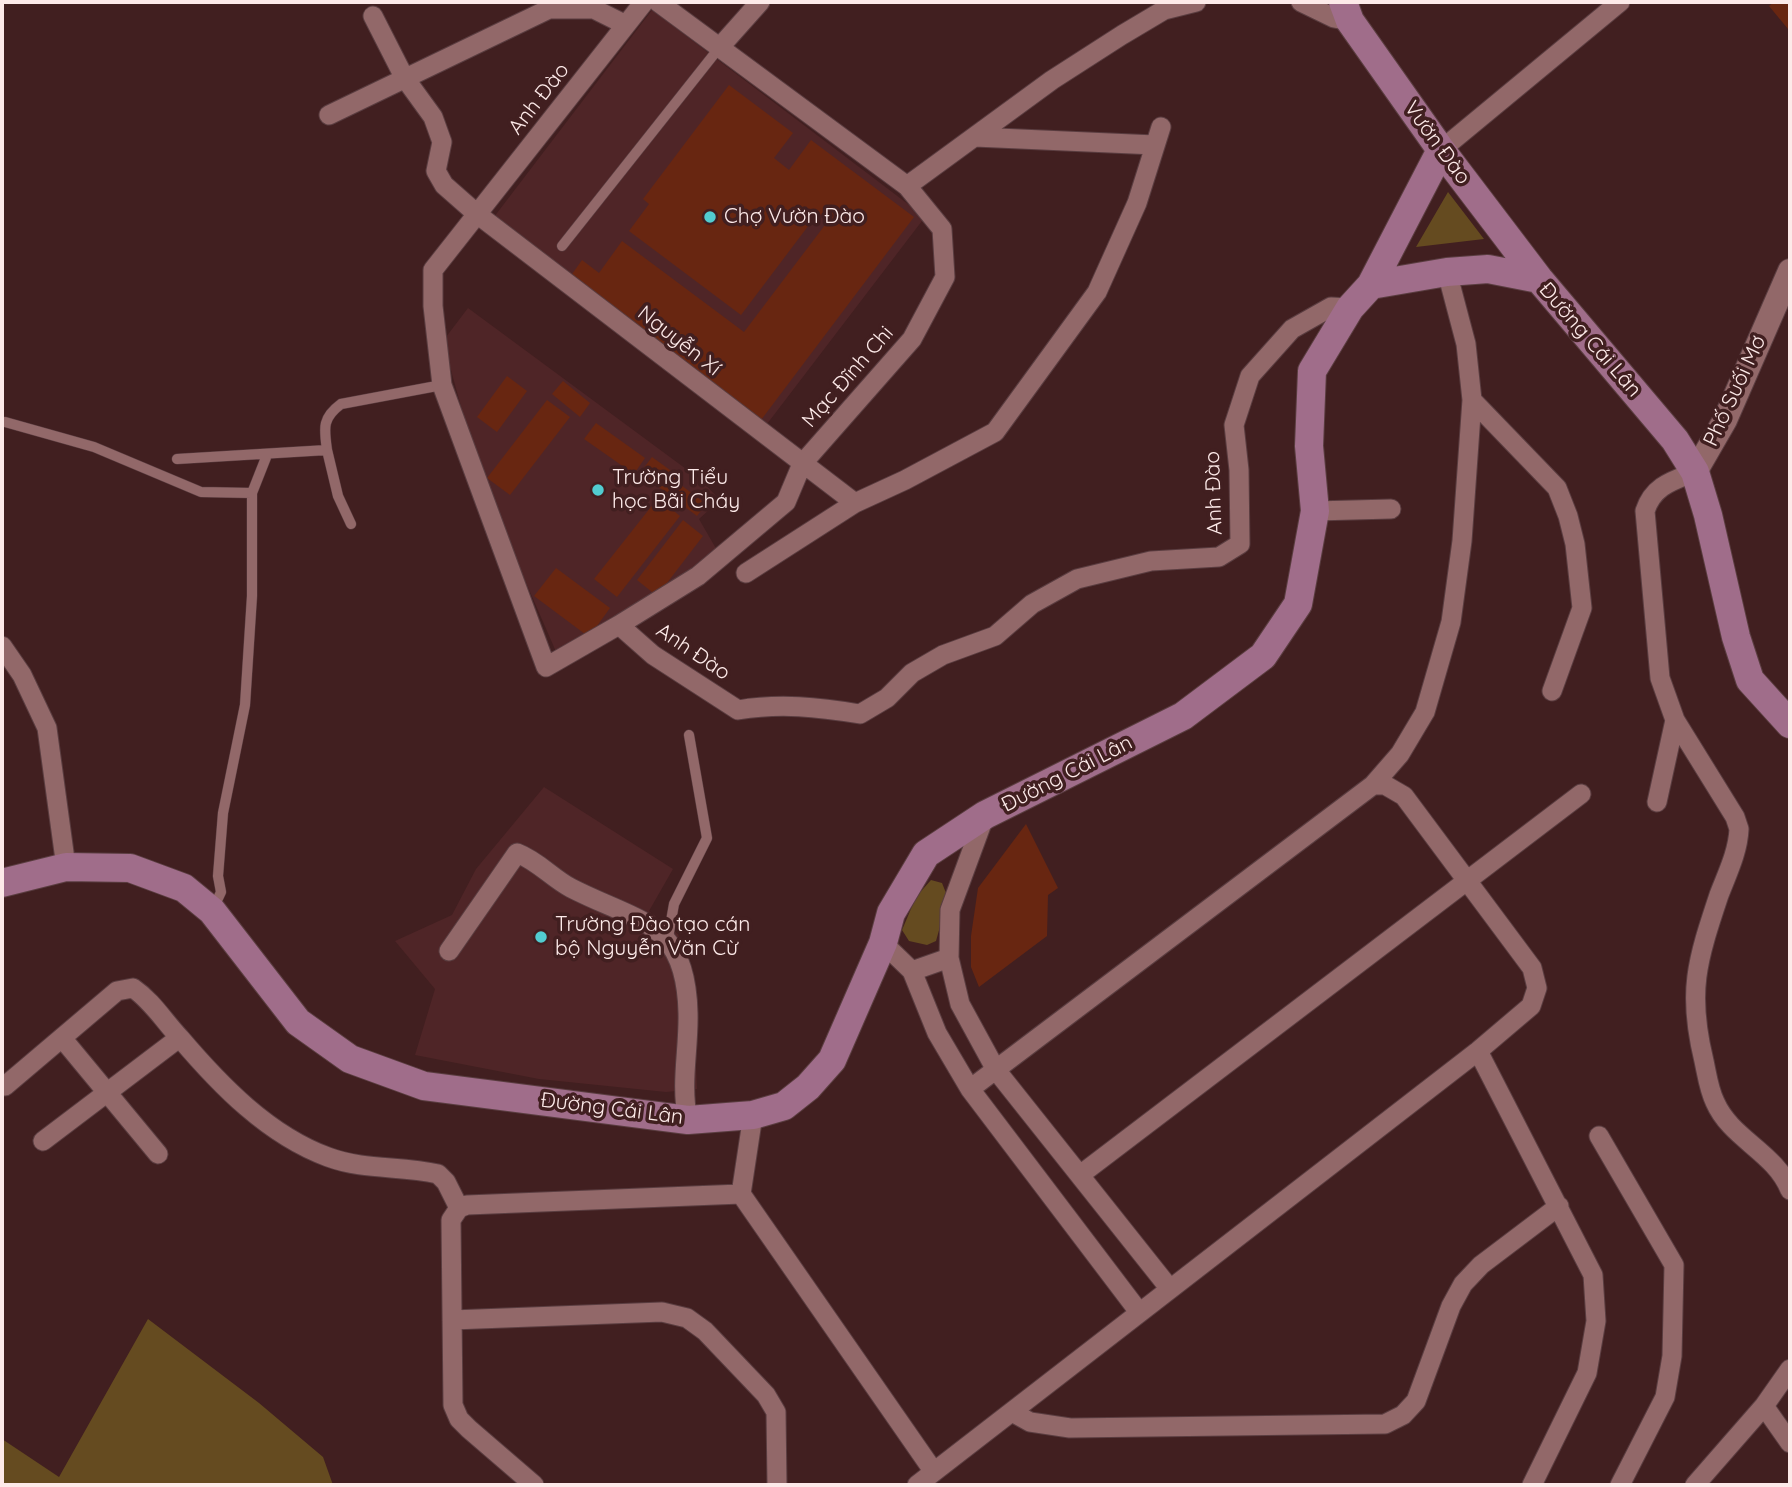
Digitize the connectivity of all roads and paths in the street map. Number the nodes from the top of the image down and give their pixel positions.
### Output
1 (644, 2) edge
2 (658, 2) edge
3 (760, 2) edge
4 (1196, 2) edge
5 (1301, 2) edge
6 (1620, 2) edge
7 (1346, 11) edge
8 (373, 16) dead end
9 (626, 25) junction
10 (719, 48) junction
11 (404, 77) junction
12 (329, 115) dead end
13 (975, 137) junction
14 (1441, 150) junction
15 (907, 186) junction
16 (477, 214) junction
17 (562, 246) dead end
18 (1790, 271) edge
19 (1447, 272) junction
20 (1539, 279) junction
21 (1371, 285) junction
22 (1350, 308) junction
23 (442, 385) junction
24 (1472, 400) junction
25 (5, 422) dead end
26 (327, 450) junction
27 (267, 455) junction
28 (177, 459) dead end
29 (802, 464) junction
30 (1695, 472) junction
31 (252, 493) junction
32 (855, 503) junction
33 (1391, 509) dead end
34 (1315, 511) junction
35 (351, 524) dead end
36 (746, 573) dead end
37 (619, 625) junction
38 (2, 646) edge
39 (1552, 691) dead end
40 (1675, 720) junction
41 (1790, 724) edge
42 (689, 736) dead end
43 (1373, 785) junction
44 (1581, 794) dead end
45 (1657, 802) dead end
46 (985, 815) junction
47 (66, 867) junction
48 (1467, 881) junction
49 (2, 883) edge
50 (212, 911) junction
51 (668, 939) junction
52 (883, 943) junction
53 (449, 951) dead end
54 (949, 958) junction
55 (912, 971) junction
56 (62, 1038) junction
57 (179, 1038) junction
58 (1478, 1051) junction
59 (996, 1070) junction
60 (5, 1086) dead end
61 (970, 1089) junction
62 (108, 1091) junction
63 (753, 1115) junction
64 (688, 1120) junction
65 (1599, 1136) dead end
66 (43, 1141) dead end
67 (158, 1153) dead end
68 (1080, 1175) junction
69 (1790, 1190) edge
70 (741, 1194) junction
71 (1559, 1206) junction
72 (459, 1208) junction
73 (1170, 1289) junction
74 (1139, 1312) junction
75 (452, 1320) junction
76 (1790, 1369) edge
77 (1764, 1406) junction
78 (1012, 1412) junction
79 (1790, 1443) edge
80 (934, 1472) junction
81 (534, 1485) edge
82 (777, 1485) edge
83 (917, 1485) edge
84 (1532, 1485) edge
85 (1620, 1485) edge
86 (1695, 1485) edge

1 - 9 street, Anh Đào
2 - 10 street, Mạc Đĩnh Chi
3 - 10 street
4 - 13 street
5 - 7 street
6 - 14 street
7 - 14 main road, Vườn Đào
8 - 11 street
9 - 11 street
9 - 16 street, Anh Đào
10 - 15 street, Mạc Đĩnh Chi
10 - 17 lane
11 - 12 street
11 - 16 street, Nguyễn Xí
13 - 15 street
13 - 32 street
14 - 20 main road, Vườn Đào
14 - 21 main road
15 - 29 street, Mạc Đĩnh Chi
16 - 23 street, Anh Đào
16 - 29 street, Nguyễn Xí
18 - 30 street, Phố Suối Mơ
19 - 20 main road, Đường Cái Lân
19 - 21 main road, Đường Cái Lân
19 - 24 street
20 - 30 main road, Đường Cái Lân
21 - 22 main road, Đường Cái Lân
22 - 34 main road, Đường Cái Lân
22 - 37 street, Anh Đào
23 - 26 lane
23 - 37 street, Anh Đào
24 - 39 street
24 - 43 street
25 - 31 lane
26 - 27 lane
26 - 35 lane
27 - 28 lane
27 - 31 lane
29 - 32 street, Nguyễn Xí
29 - 37 street, Mạc Đĩnh Chi
30 - 40 street
30 - 41 main road, Đường Cái Lân
31 - 50 lane
32 - 36 street
33 - 34 street
34 - 46 main road, Đường Cái Lân
38 - 47 street
40 - 45 street
40 - 69 street
42 - 51 lane
43 - 48 street
43 - 59 street
44 - 48 street
46 - 52 main road, Đường Cái Lân
46 - 54 street
47 - 49 main road, Đường Cái Lân
47 - 50 main road, Đường Cái Lân
48 - 58 street
48 - 68 street
50 - 64 main road, Đường Cái Lân
51 - 53 street
51 - 64 street
52 - 55 street
52 - 63 main road, Đường Cái Lân
54 - 55 street
54 - 59 street
55 - 61 street
56 - 57 street
56 - 60 street
56 - 62 street
57 - 62 street
57 - 72 street
58 - 71 street
58 - 73 street
59 - 61 street
59 - 68 street
61 - 74 street
62 - 66 street
62 - 67 street
63 - 64 main road, Đường Cái Lân
63 - 70 street
65 - 85 street
68 - 73 street
70 - 72 street
70 - 80 street
71 - 78 street
71 - 84 street
72 - 75 street
73 - 74 street
74 - 78 street
75 - 81 street
75 - 82 street
76 - 77 street
77 - 79 street
77 - 86 street
78 - 80 street
80 - 83 street

